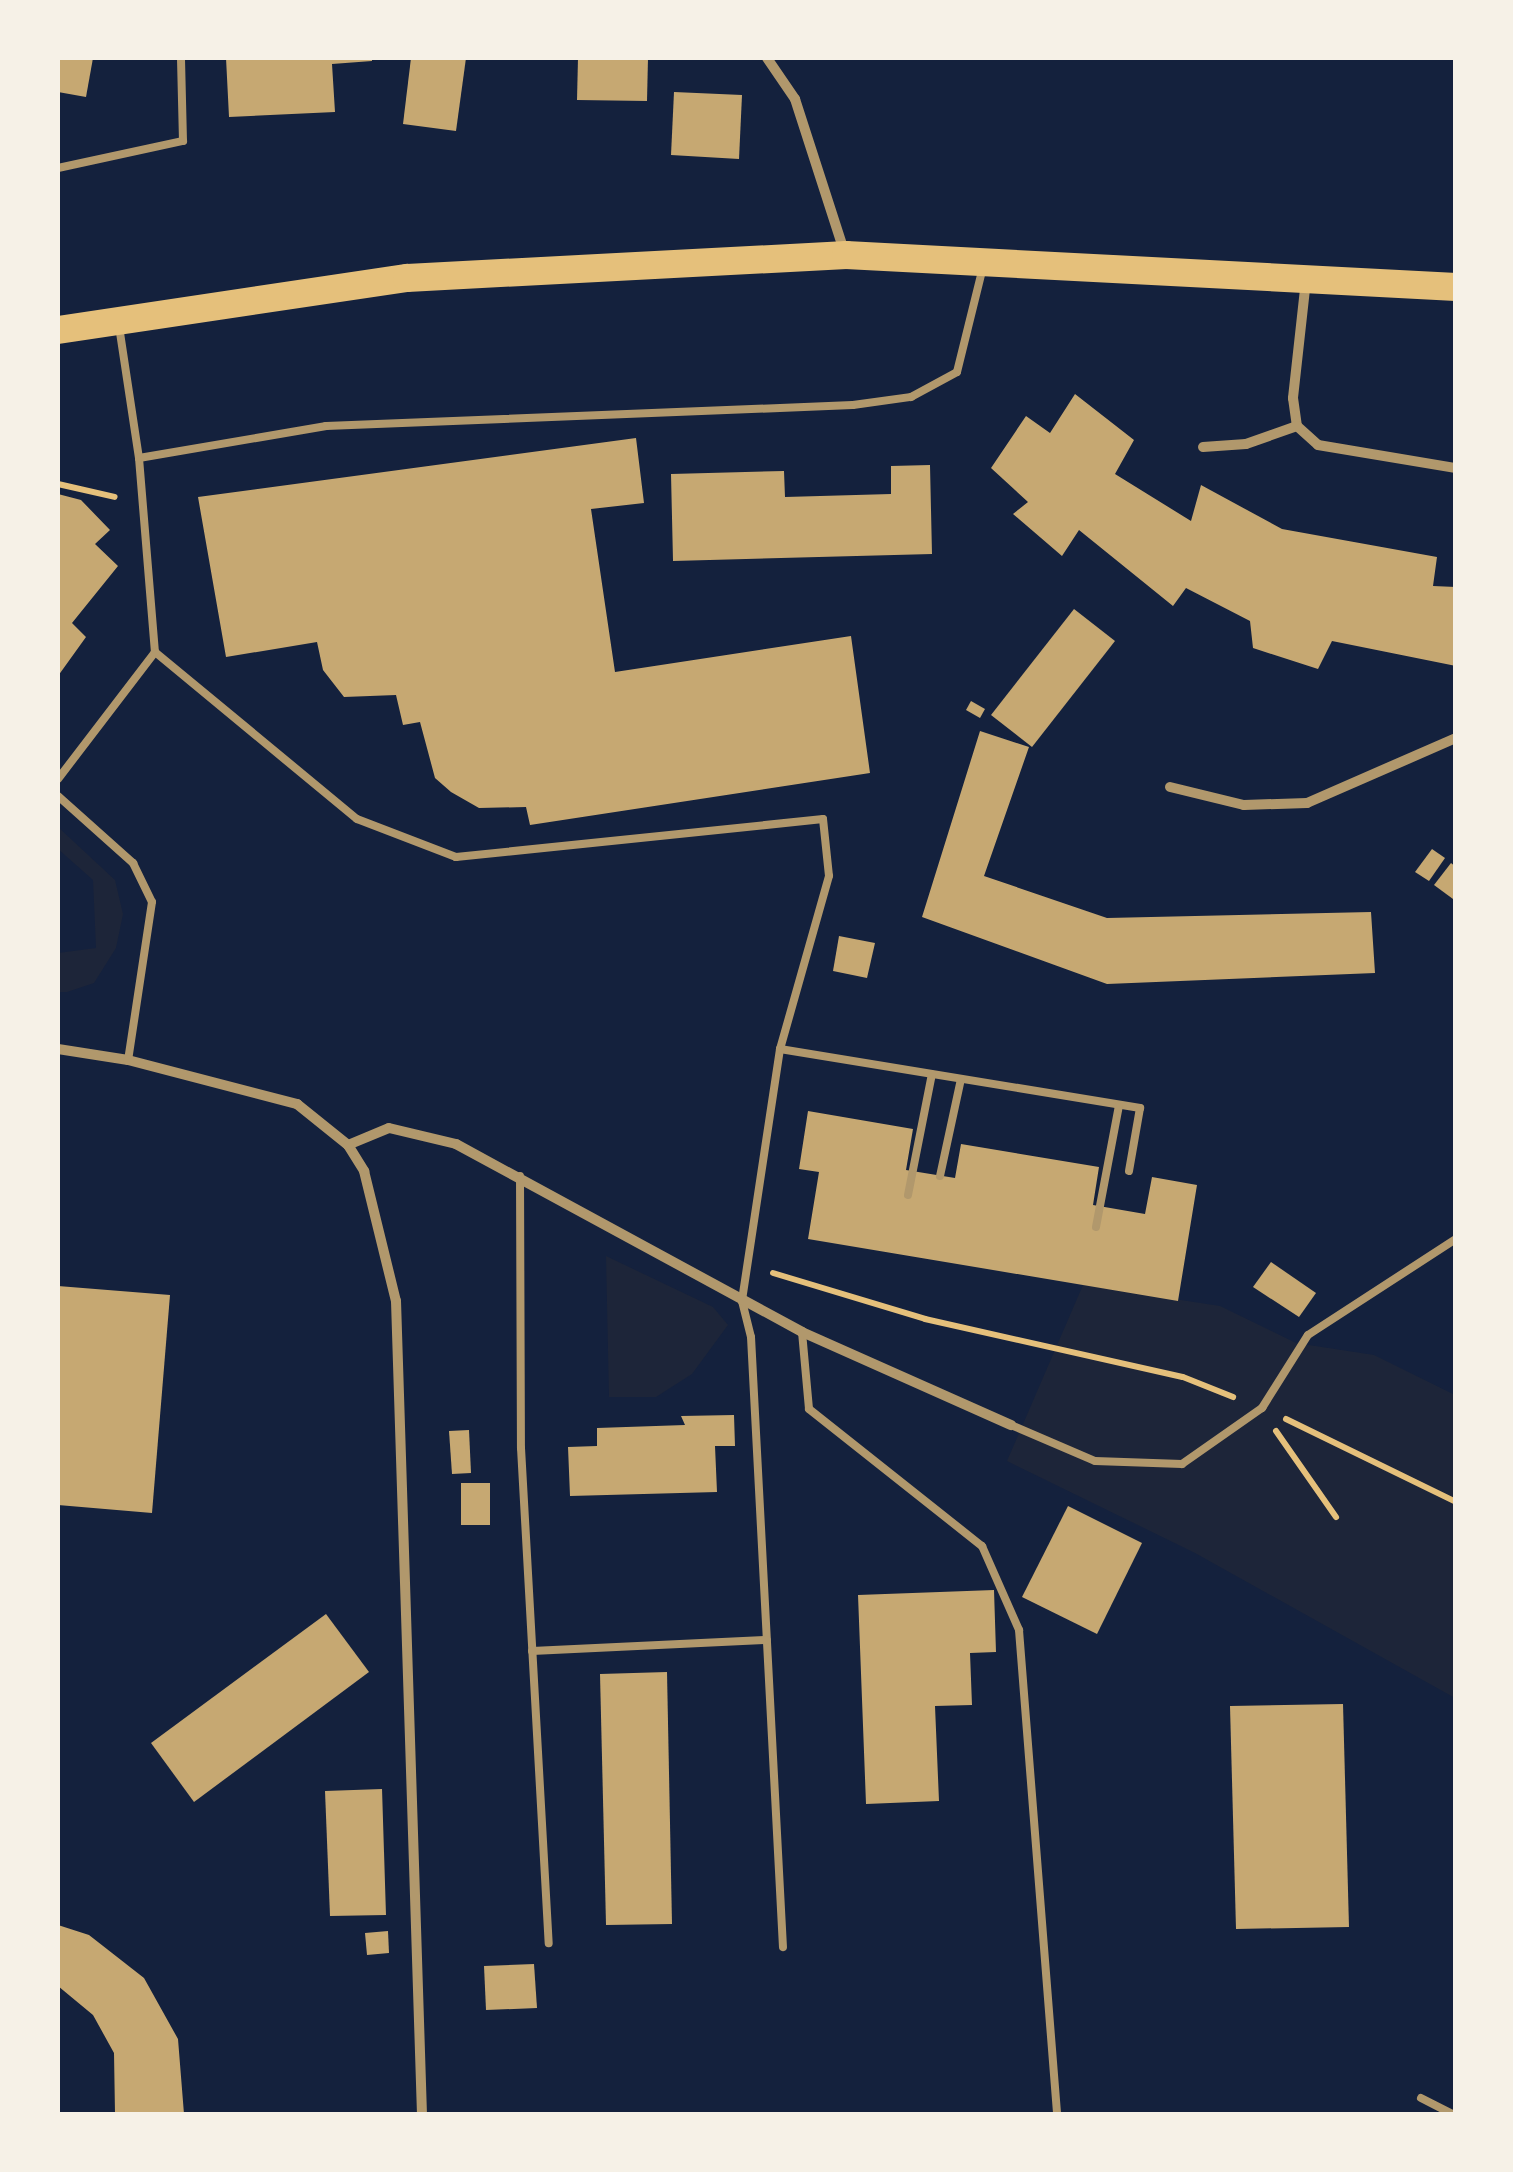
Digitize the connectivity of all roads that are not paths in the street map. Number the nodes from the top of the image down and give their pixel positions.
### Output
1 (181, 58) edge
2 (766, 58) edge
3 (58, 168) edge
4 (846, 255) junction
5 (984, 262) junction
6 (1306, 279) junction
7 (1456, 287) edge
8 (117, 317) junction
9 (58, 330) edge
10 (1297, 426) junction
11 (1202, 447) dead end
12 (139, 458) junction
13 (1456, 468) edge
14 (155, 652) junction
15 (1456, 738) edge
16 (58, 779) edge
17 (1170, 787) dead end
18 (58, 796) edge
19 (780, 1049) junction
20 (58, 1050) edge
21 (128, 1060) junction
22 (932, 1074) junction
23 (961, 1078) junction
24 (1119, 1105) junction
25 (348, 1144) junction
26 (1130, 1171) dead end
27 (520, 1176) junction
28 (940, 1176) dead end
29 (908, 1195) dead end
30 (1096, 1226) dead end
31 (1456, 1239) edge
32 (742, 1300) junction
33 (802, 1332) junction
34 (1010, 1425) joint
35 (767, 1640) junction
36 (532, 1651) junction
37 (549, 1943) dead end
38 (782, 1946) dead end
39 (1421, 2098) dead end
40 (422, 2114) edge
41 (1057, 2114) edge
42 (1453, 2114) edge

1 - 3 lane
2 - 4 street
4 - 5 highway
4 - 8 highway
5 - 6 highway
5 - 12 lane
6 - 7 highway
6 - 10 street
8 - 9 highway
8 - 12 lane
10 - 11 street
10 - 13 street
12 - 14 lane
14 - 16 lane
14 - 19 lane
15 - 17 street
18 - 21 lane
19 - 22 lane
19 - 32 lane
20 - 21 street
21 - 25 street
22 - 23 lane
22 - 29 lane
23 - 24 lane
23 - 28 lane
24 - 26 lane
24 - 30 lane
25 - 27 street
25 - 40 street
27 - 32 street
27 - 36 lane
31 - 34 lane
32 - 33 street
32 - 35 lane
33 - 34 street
33 - 41 lane
35 - 36 lane
35 - 38 lane
36 - 37 lane
39 - 42 lane

